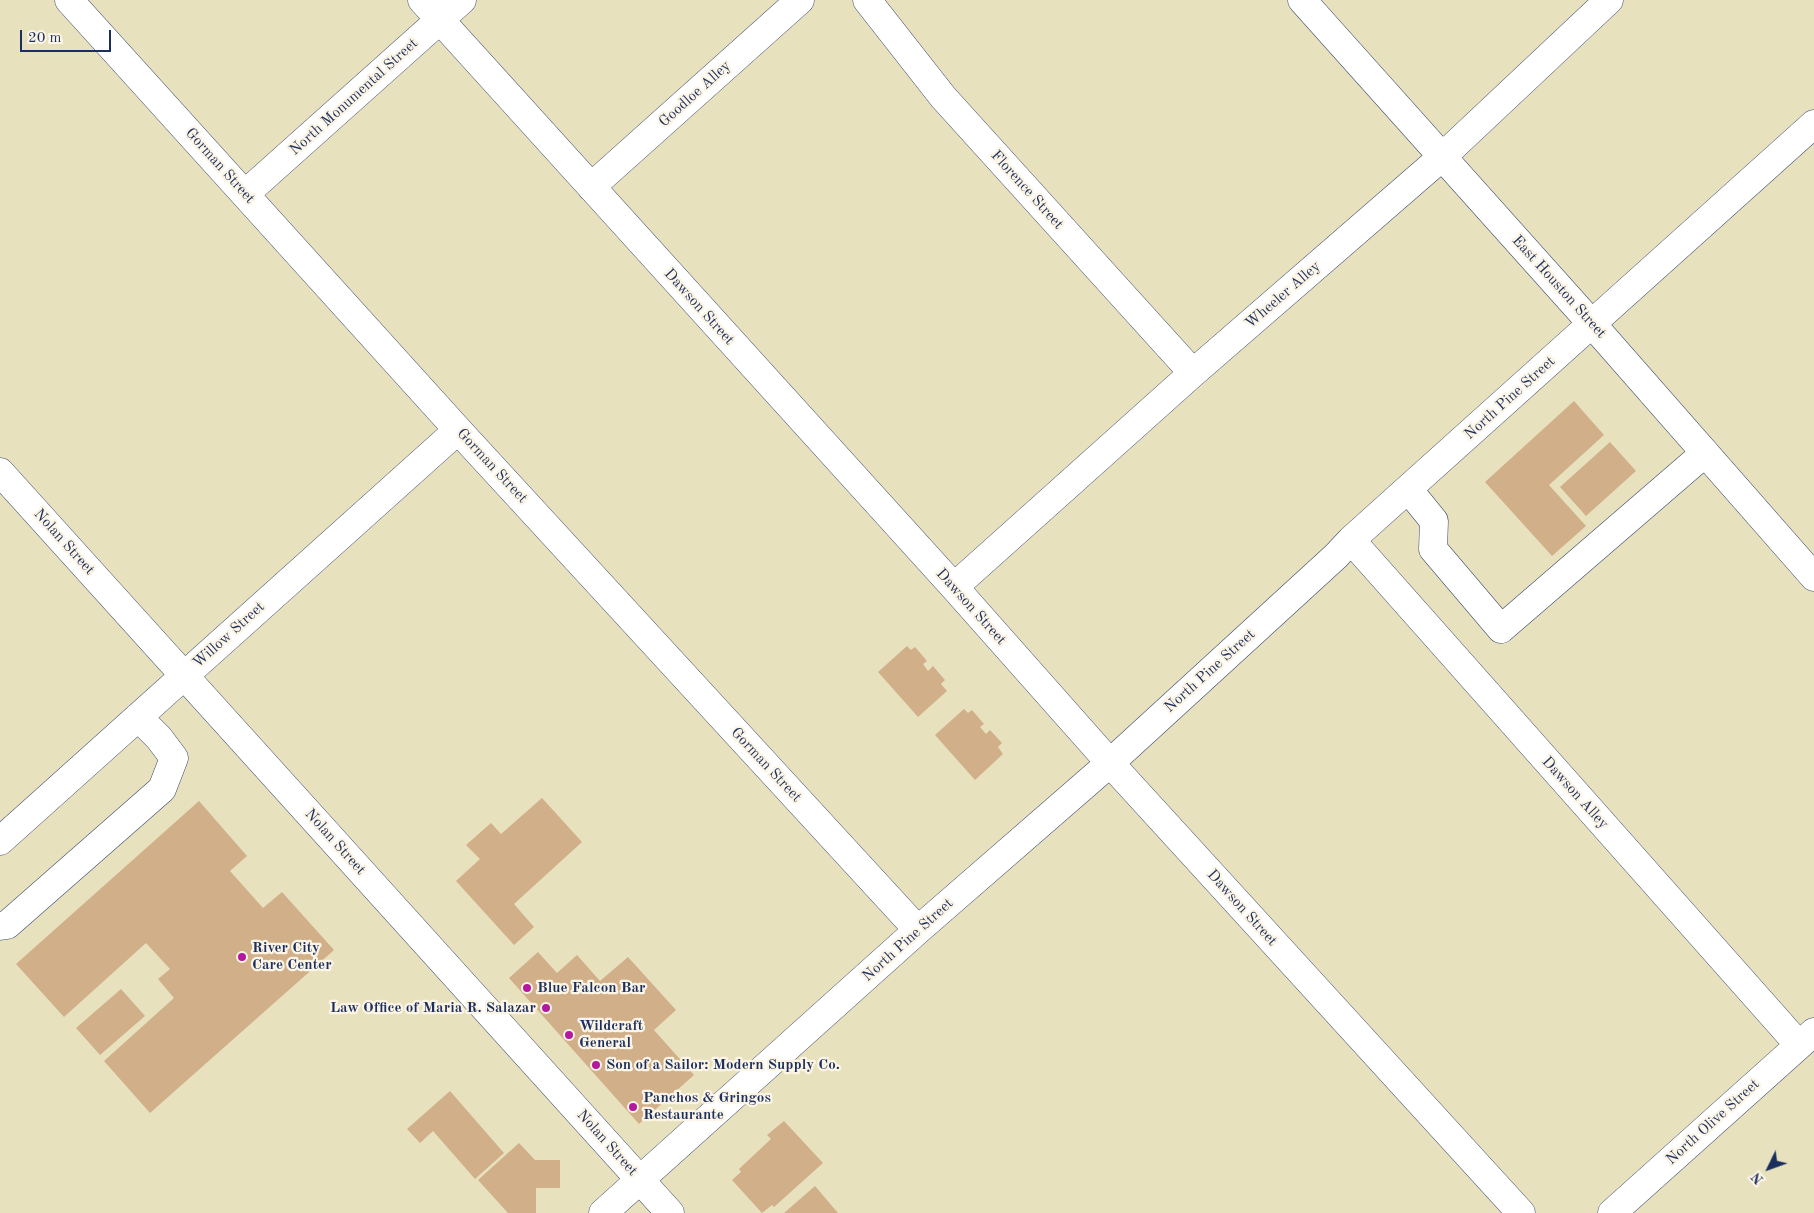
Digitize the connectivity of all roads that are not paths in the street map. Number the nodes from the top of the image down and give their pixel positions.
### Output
1 (69, 0) edge
2 (422, 0) edge
3 (462, 0) edge
4 (800, 0) edge
5 (867, 0) edge
6 (1302, 0) edge
7 (1609, 0) edge
8 (440, 20) junction
9 (1814, 124) edge
10 (1442, 157) junction
11 (591, 187) junction
12 (245, 194) junction
13 (1592, 324) junction
14 (1193, 373) junction
15 (458, 430) junction
16 (1705, 453) junction
17 (0, 472) edge
18 (1408, 489) junction
19 (1351, 540) junction
20 (1814, 577) edge
21 (954, 587) junction
22 (184, 675) junction
23 (138, 717) junction
24 (1110, 763) junction
25 (0, 841) edge
26 (0, 926) edge
27 (918, 930) junction
28 (1807, 1039) edge
29 (640, 1179) junction
30 (603, 1213) edge
31 (670, 1213) edge
32 (1521, 1213) edge
33 (1612, 1213) edge

1 - 12 street, Gorman Street
2 - 8 street, Dawson Street
3 - 8 street, North Monumental Street
4 - 11 street, Goodloe Alley
5 - 14 street, Florence Street
6 - 10 street, East Houston Street
7 - 10 street, Wheeler Alley
8 - 11 street, Dawson Street
8 - 12 street, North Monumental Street
9 - 13 street, North Pine Street
10 - 13 street, East Houston Street
10 - 14 street, Wheeler Alley
11 - 21 street, Dawson Street
12 - 15 street, Gorman Street
13 - 16 street, East Houston Street
13 - 18 street, North Pine Street
14 - 21 street, Wheeler Alley
15 - 22 street, Willow Street
15 - 27 street, Gorman Street
16 - 18 street
16 - 20 street, East Houston Street
17 - 22 street, Nolan Street
18 - 19 street, North Pine Street
19 - 24 street, North Pine Street
19 - 28 street, Dawson Alley
21 - 24 street, Dawson Street
22 - 23 street, Willow Street
22 - 29 street, Nolan Street
23 - 25 street, Willow Street
23 - 26 street
24 - 27 street, North Pine Street
24 - 32 street, Dawson Street
27 - 29 street, North Pine Street
28 - 33 street, North Olive Street
29 - 30 street, North Pine Street
29 - 31 street, Nolan Street

